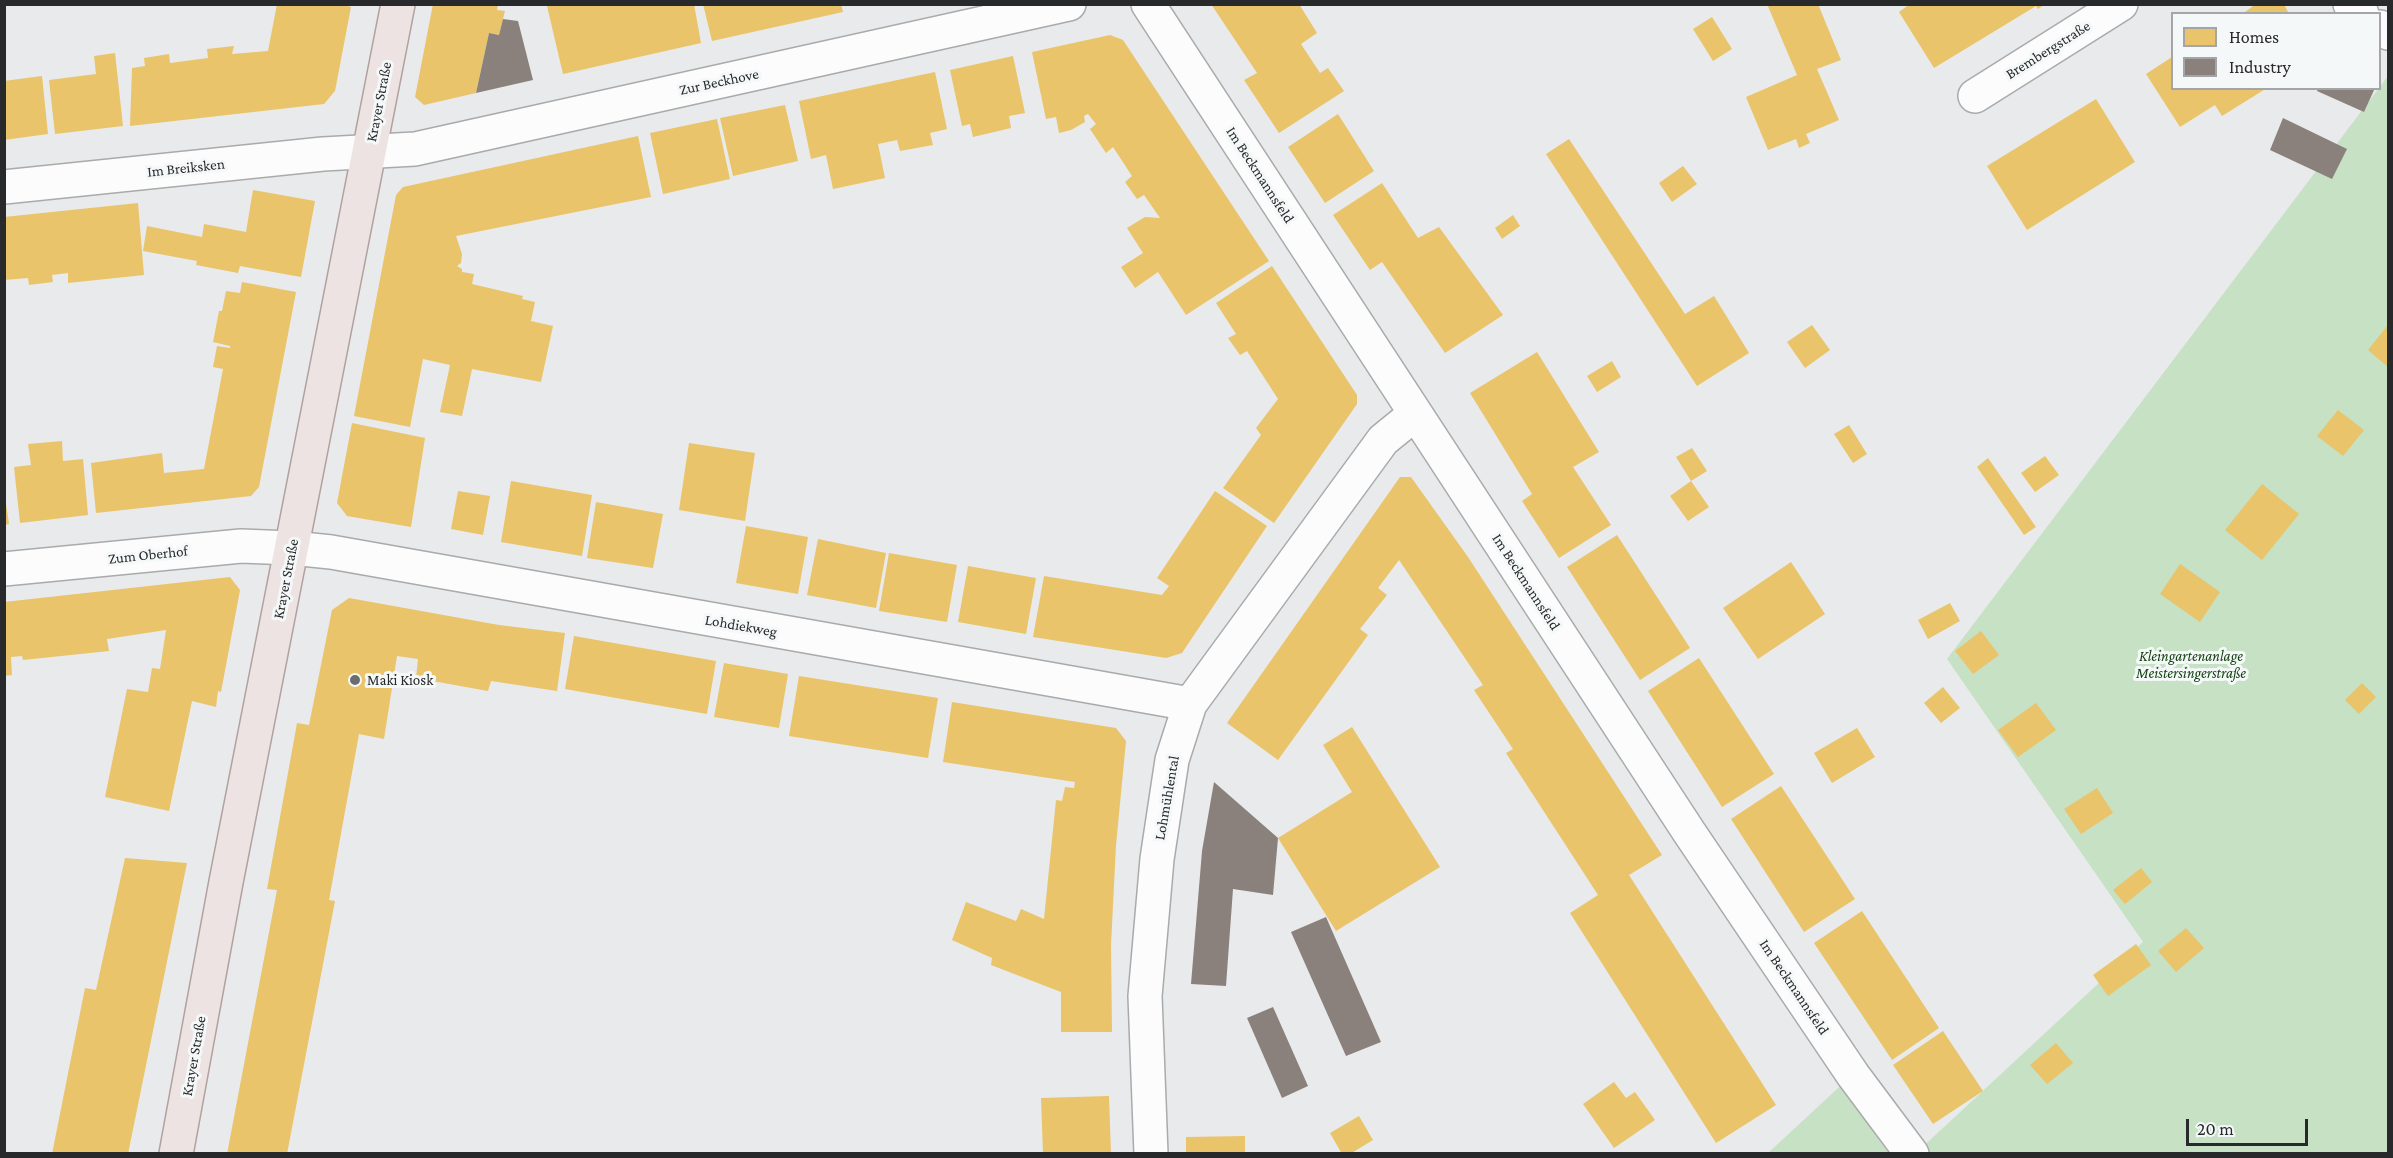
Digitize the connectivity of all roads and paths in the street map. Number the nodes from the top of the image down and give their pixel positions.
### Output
1 (398, 4) edge
2 (1069, 4) edge
3 (1148, 4) edge
4 (2121, 4) edge
5 (1975, 96) dead end
6 (368, 153) junction
7 (4, 187) edge
8 (1415, 414) junction
9 (292, 548) junction
10 (4, 569) edge
11 (1190, 704) junction
12 (176, 1154) edge
13 (1151, 1154) edge
14 (1912, 1154) edge

1 - 6 main road, Krayer Straße
2 - 6 street, Zur Beckhove
3 - 8 street, Im Beckmannsfeld
4 - 5 street, Brembergstraße
6 - 7 street, Im Breiksken
6 - 9 main road, Krayer Straße
8 - 11 street, Lohmühlental
8 - 14 street, Im Beckmannsfeld
9 - 10 street, Zum Oberhof
9 - 11 street, Lohdiekweg
9 - 12 main road, Krayer Straße
11 - 13 street, Lohmühlental

